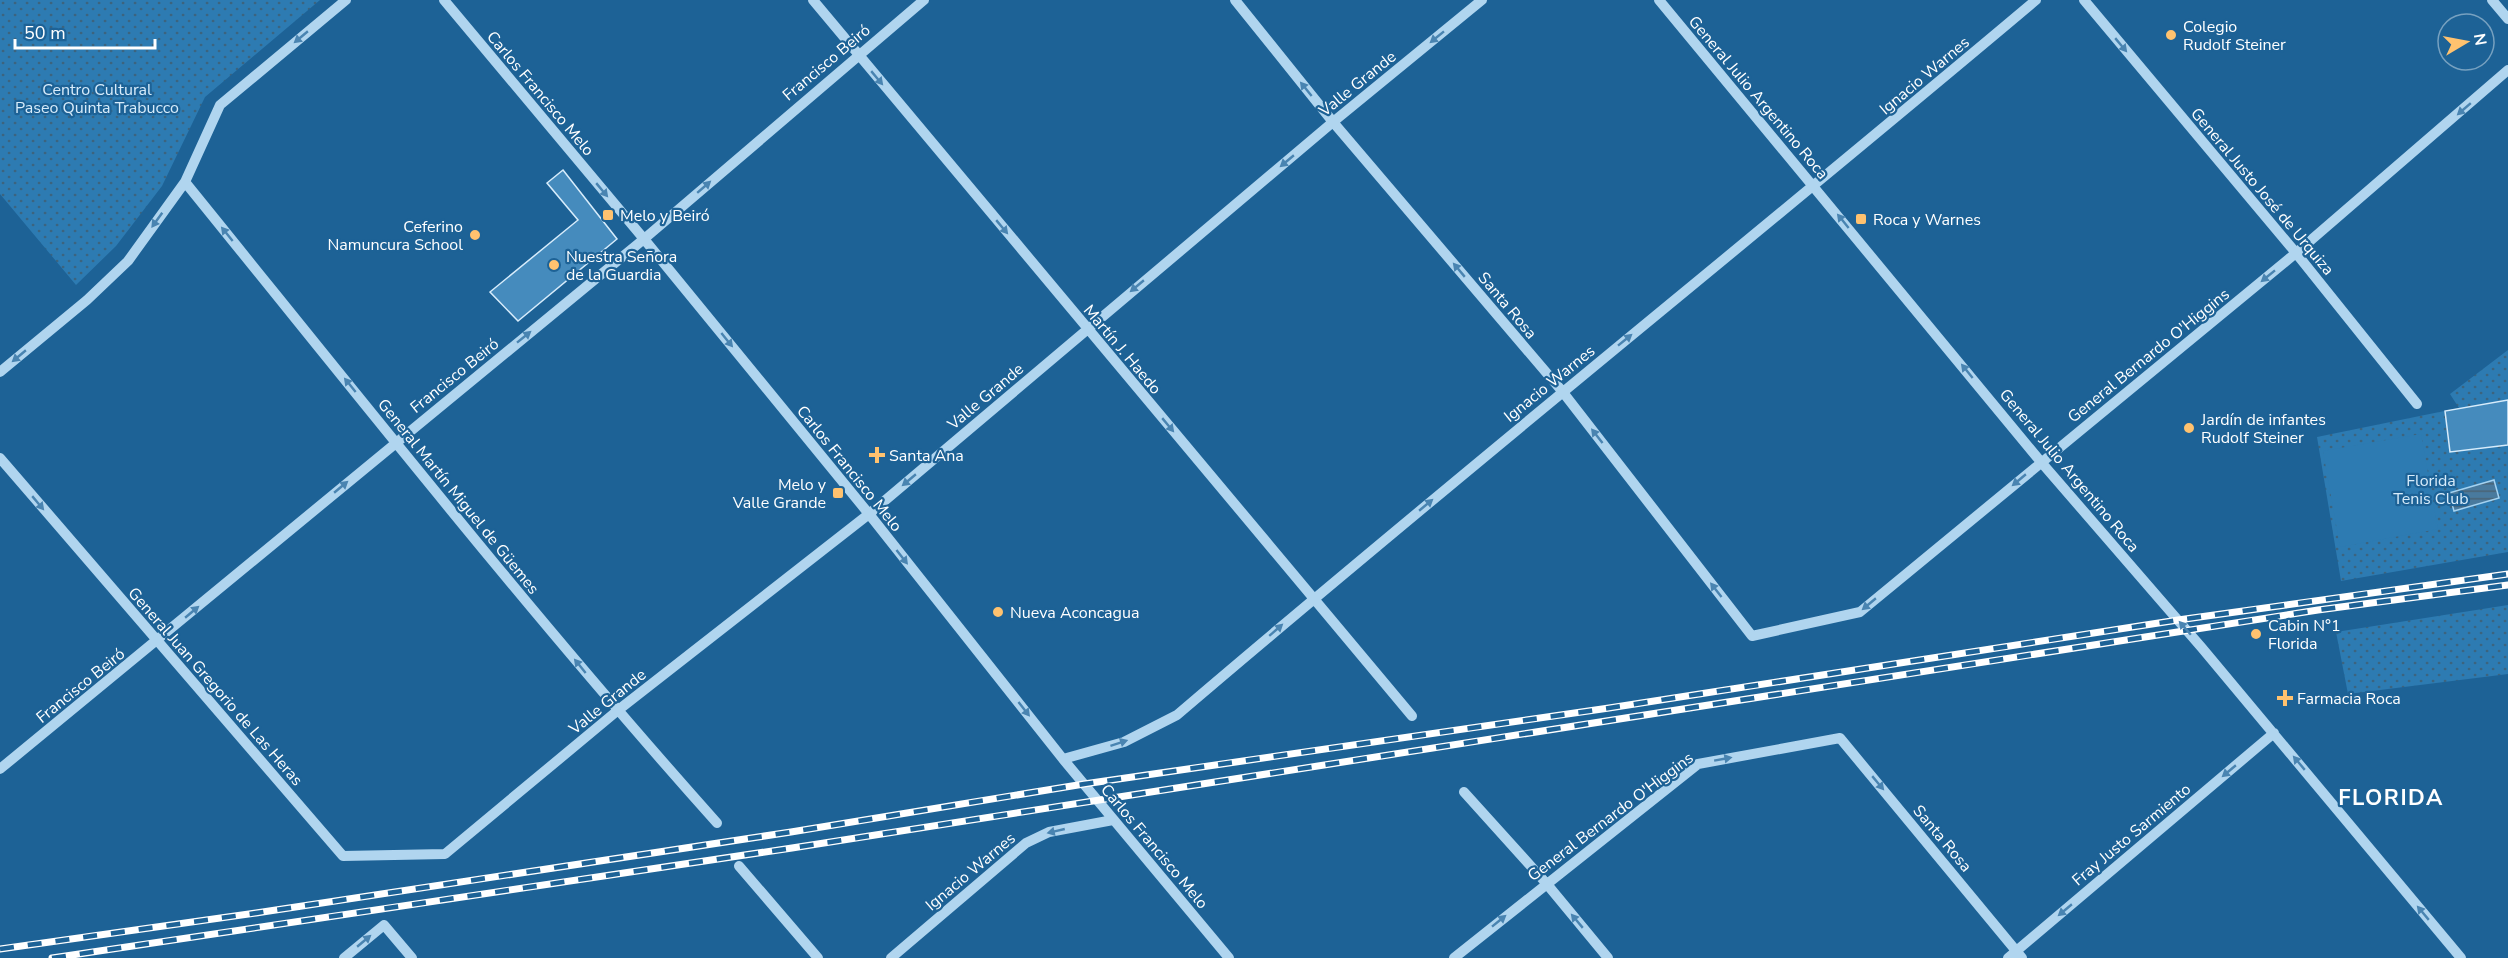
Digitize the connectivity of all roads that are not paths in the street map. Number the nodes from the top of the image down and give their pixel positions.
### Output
1 (346, 0) edge
2 (444, 0) edge
3 (813, 0) edge
4 (924, 0) edge
5 (1235, 0) edge
6 (1482, 0) edge
7 (1659, 0) edge
8 (2036, 0) edge
9 (2084, 0) edge
10 (2492, 0) edge
11 (2508, 19) edge
12 (858, 55) junction
13 (2508, 70) edge
14 (1333, 122) junction
15 (185, 182) junction
16 (1815, 187) junction
17 (644, 238) junction
18 (2296, 253) junction
19 (1087, 328) junction
20 (0, 372) edge
21 (1562, 391) junction
22 (2417, 404) dead end
23 (395, 442) junction
24 (0, 458) edge
25 (2042, 462) junction
26 (869, 514) junction
27 (1313, 598) junction
28 (1752, 636) joint
29 (156, 642) junction
30 (617, 711) junction
31 (1412, 716) dead end
32 (2274, 733) junction
33 (1840, 738) joint
34 (1063, 759) junction
35 (0, 769) edge
36 (1464, 792) dead end
37 (1113, 820) junction
38 (717, 823) dead end
39 (445, 854) joint
40 (739, 866) dead end
41 (1546, 883) junction
42 (2016, 956) edge
43 (344, 958) edge
44 (412, 958) edge
45 (818, 958) edge
46 (891, 958) edge
47 (1229, 958) edge
48 (1454, 958) edge
49 (1608, 958) edge
50 (2461, 958) edge

1 -> 15 street
2 -> 17 street, Carlos Francisco Melo
3 - 12 street, Martín J. Haedo
4 - 12 street, Francisco Beiró
14 -> 5 street, Santa Rosa
6 -> 14 street, Valle Grande
7 - 16 street, General Julio Argentino Roca
8 - 16 street, Ignacio Warnes
9 -> 18 street, General Justo José de Urquiza
10 - 11 street
17 -> 12 street, Francisco Beiró
12 -> 19 street, Martín J. Haedo
13 -> 18 street, General Bernardo O'Higgins
14 -> 19 street, Valle Grande
21 -> 14 street, Santa Rosa
15 -> 20 street
23 -> 15 street, General Martín Miguel de Güemes
21 -> 16 street, Ignacio Warnes
25 -> 16 street, General Julio Argentino Roca
23 -> 17 street, Francisco Beiró
17 -> 26 street, Carlos Francisco Melo
18 - 22 street, General Justo José de Urquiza
18 -> 25 street, General Bernardo O'Higgins
19 -> 26 street, Valle Grande
19 -> 27 street, Martín J. Haedo
27 -> 21 street, Ignacio Warnes
28 -> 21 street, Santa Rosa
29 -> 23 street, Francisco Beiró
30 -> 23 street, General Martín Miguel de Güemes
24 -> 29 street, General Juan Gregorio de Las Heras
25 -> 28 street, General Bernardo O'Higgins
32 -> 25 street, General Julio Argentino Roca
26 - 30 street, Valle Grande
26 -> 34 street, Carlos Francisco Melo
27 - 31 street, Martín J. Haedo
34 -> 27 street, Ignacio Warnes
29 - 35 street, Francisco Beiró
29 - 39 street, General Juan Gregorio de Las Heras
30 - 38 street, General Martín Miguel de Güemes
30 - 39 street, Valle Grande
32 -> 42 street, Fray Justo Sarmiento
50 -> 32 street, General Julio Argentino Roca
41 -> 33 street, General Bernardo O'Higgins
33 -> 42 street, Santa Rosa
34 - 37 street, Carlos Francisco Melo
36 - 41 street
37 -> 46 street, Ignacio Warnes
37 - 47 street, Carlos Francisco Melo
40 - 45 street
48 -> 41 street, General Bernardo O'Higgins
49 -> 41 street
43 -> 44 street

